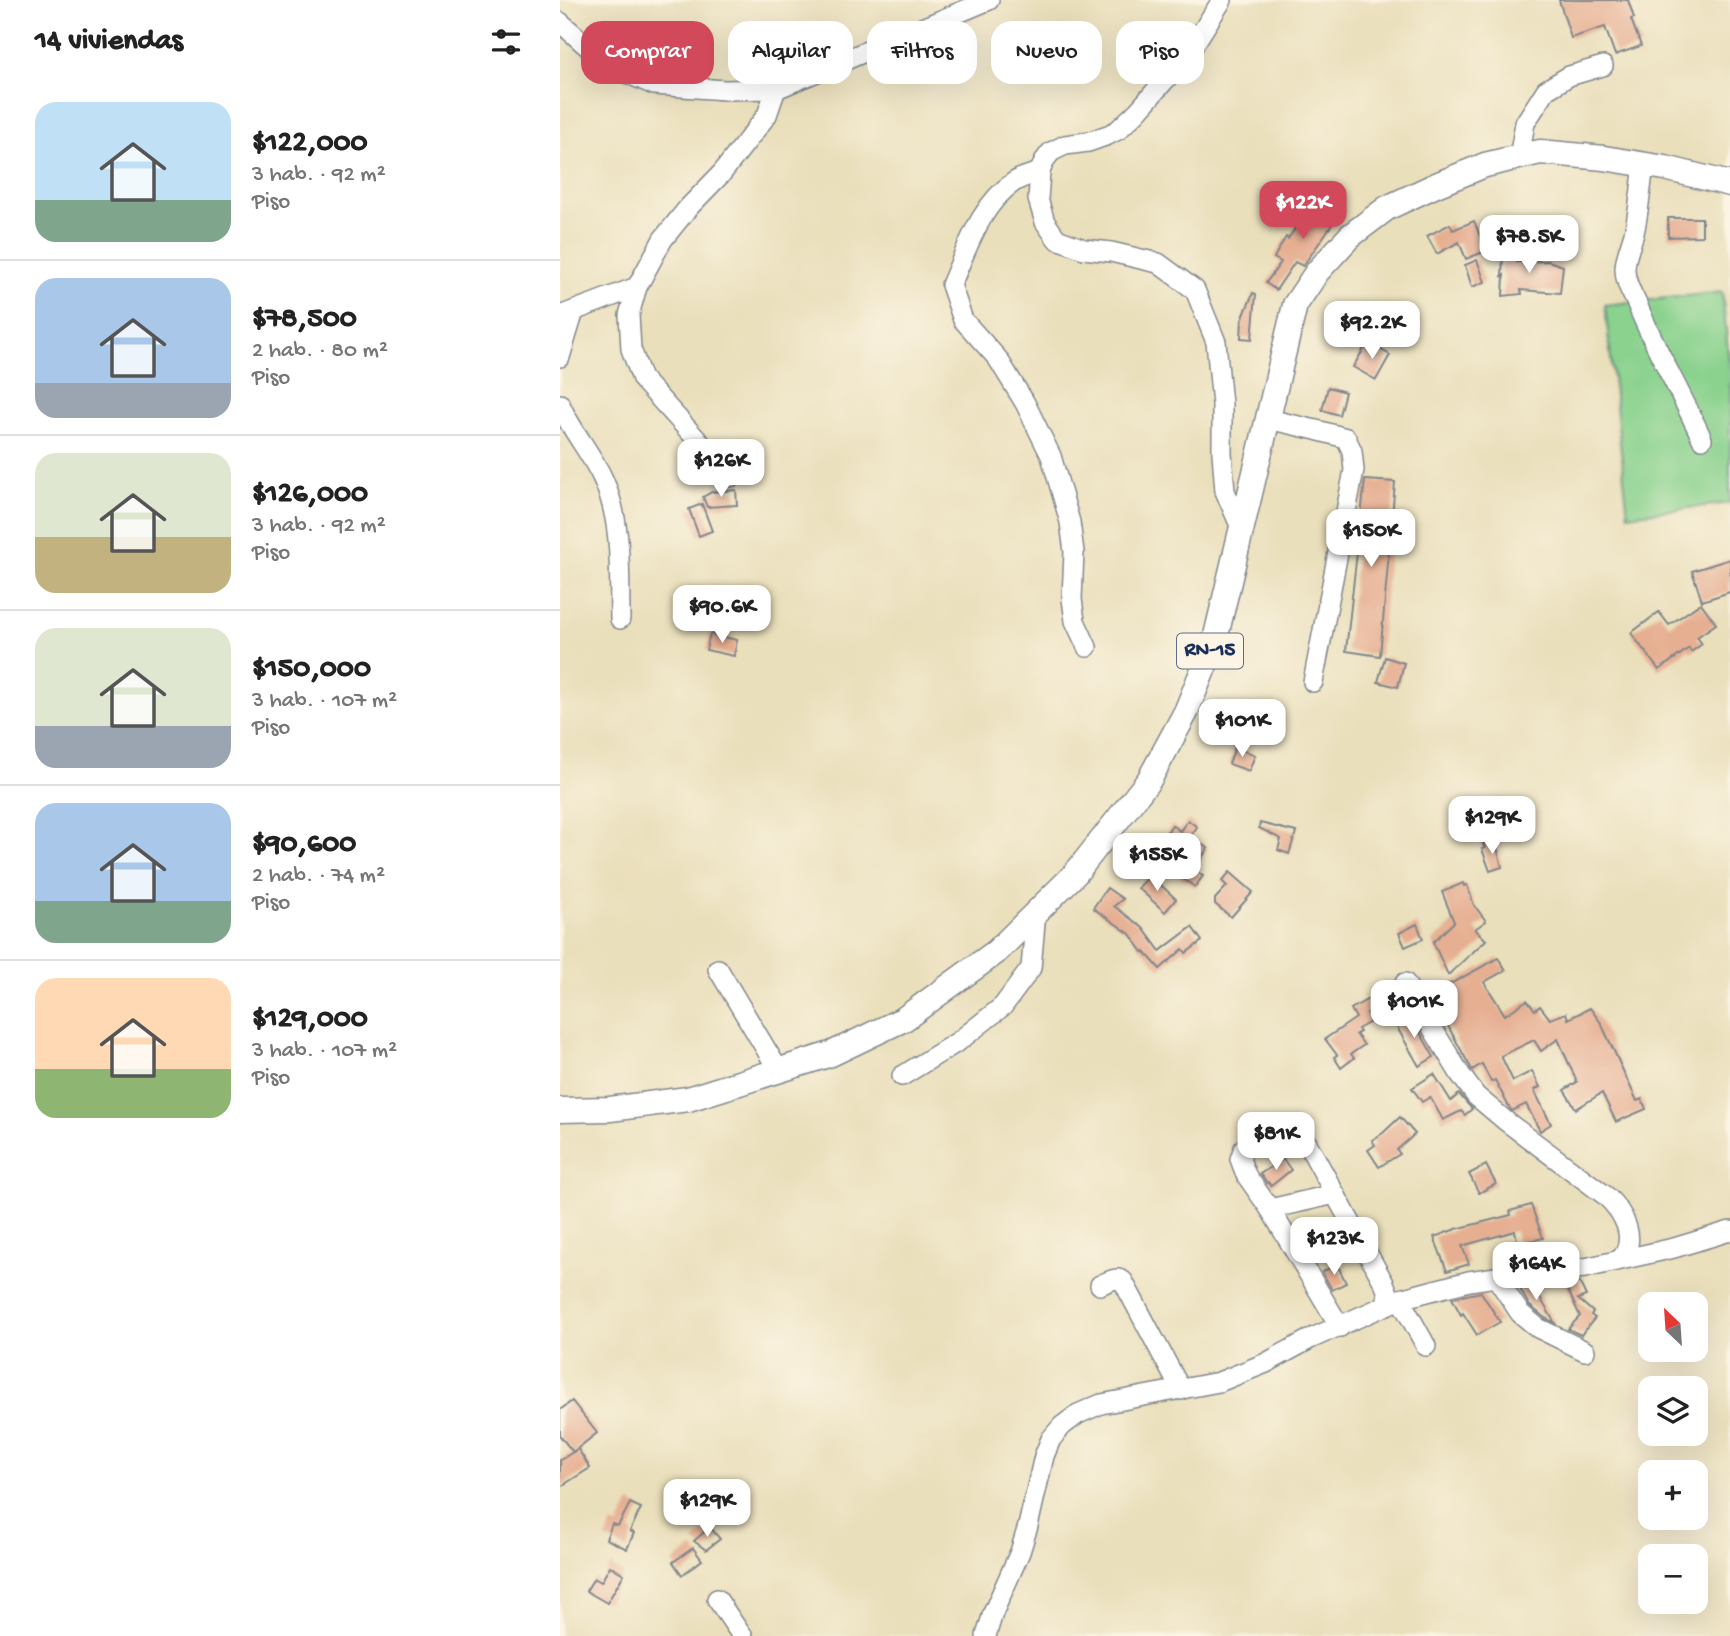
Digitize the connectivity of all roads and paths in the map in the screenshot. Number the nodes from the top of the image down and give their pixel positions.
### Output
1 (989, 0) edge
2 (1222, 0) edge
3 (560, 22) edge
4 (1603, 66) dead end
5 (776, 89) junction
6 (1519, 158) junction
7 (1644, 164) junction
8 (1040, 172) junction
9 (1730, 184) edge
10 (637, 287) junction
11 (567, 313) edge
12 (560, 357) edge
13 (560, 404) edge
14 (1268, 419) junction
15 (1702, 439) dead end
16 (731, 477) dead end
17 (1242, 530) junction
18 (620, 620) dead end
19 (1087, 647) dead end
20 (1313, 682) dead end
21 (1036, 912) junction
22 (718, 969) dead end
23 (1405, 982) dead end
24 (779, 1071) junction
25 (902, 1076) dead end
26 (560, 1110) edge
27 (1335, 1194) junction
28 (1270, 1209) junction
29 (1730, 1231) edge
30 (1620, 1260) junction
31 (1496, 1277) junction
32 (1100, 1285) dead end
33 (1393, 1302) junction
34 (1339, 1327) junction
35 (1426, 1346) dead end
36 (1585, 1351) dead end
37 (1181, 1390) junction
38 (717, 1599) dead end
39 (743, 1636) edge
40 (986, 1636) edge

1 - 5 street
2 - 8 street
3 - 5 street
4 - 6 street
5 - 10 street
6 - 7 main road, RN-15
6 - 14 main road, RN-15
7 - 9 main road, RN-15
7 - 15 street
8 - 17 street
8 - 19 street
10 - 11 street
10 - 16 street
11 - 12 street
13 - 18 street
14 - 17 main road, RN-15
14 - 20 street
17 - 21 main road, RN-15
21 - 24 main road, RN-15
21 - 25 street
22 - 24 street
23 - 30 street
24 - 26 main road, RN-15
27 - 28 street
27 - 28 street
27 - 33 street
28 - 34 street
29 - 30 street
30 - 31 street
31 - 33 street
31 - 36 street
32 - 37 street
33 - 34 street
33 - 35 street
34 - 37 street
37 - 40 street
38 - 39 street

